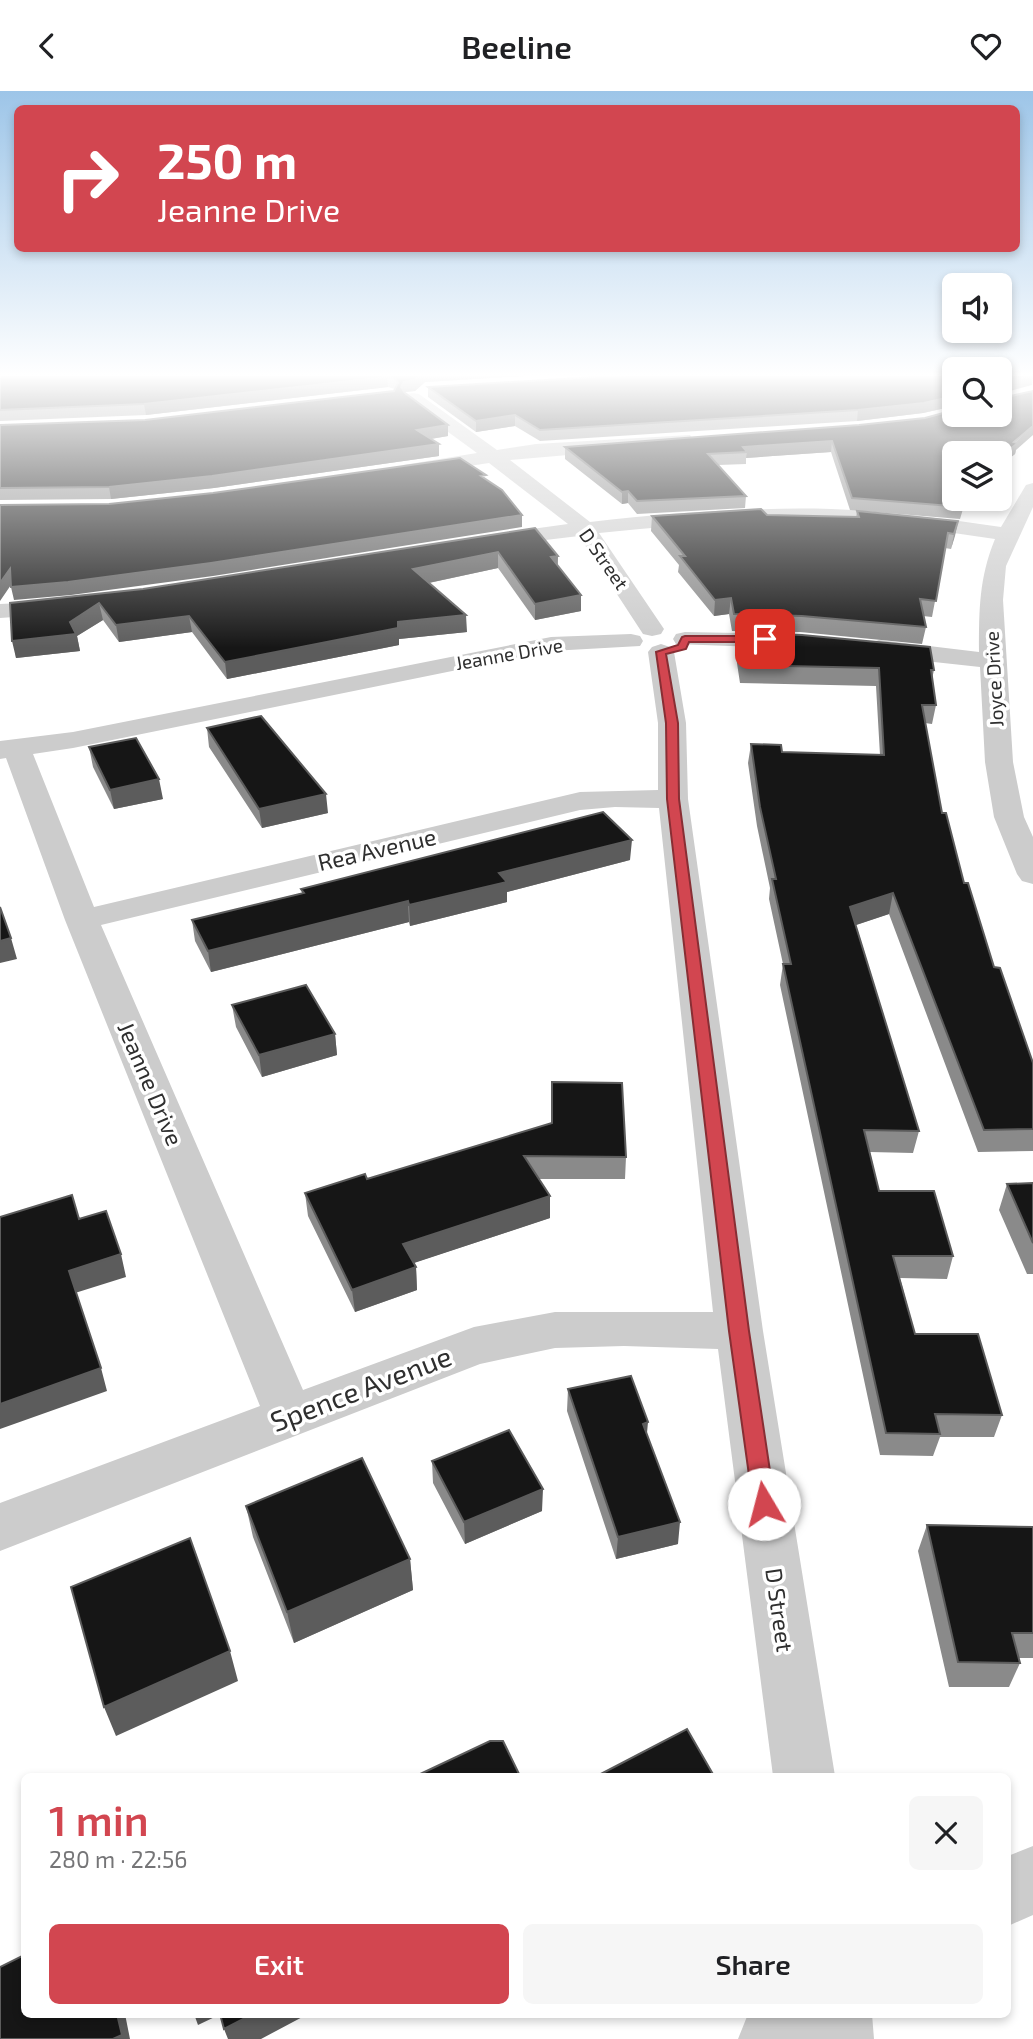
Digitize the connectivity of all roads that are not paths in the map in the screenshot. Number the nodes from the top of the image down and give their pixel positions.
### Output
1 (426, 466) edge
2 (507, 466) edge
3 (388, 472) edge
4 (1033, 488) edge
5 (585, 528) junction
6 (1008, 534) junction
7 (468, 543) edge
8 (84, 607) edge
9 (0, 611) edge
10 (657, 640) junction
11 (816, 643) edge
12 (854, 645) edge
13 (992, 661) junction
14 (8, 750) edge
15 (673, 799) junction
16 (1033, 874) edge
17 (82, 920) junction
18 (739, 1331) junction
19 (289, 1416) junction
20 (0, 1527) edge
21 (804, 1773) edge
22 (1033, 1878) edge
23 (1011, 1891) edge
24 (807, 2018) edge
25 (837, 2018) edge
26 (773, 2039) edge
27 (839, 2039) edge

1 - 3 street
2 - 5 street, D Street
4 - 6 street, Joyce Drive
5 - 6 street
5 - 7 street
5 - 10 street, D Street
6 - 13 street, Joyce Drive
8 - 9 street
10 - 11 street, Jeanne Drive
10 - 14 street, Jeanne Drive
10 - 15 street, D Street
12 - 13 street
13 - 16 street, Joyce Drive
14 - 17 street, Jeanne Drive
15 - 17 street, Rea Avenue
15 - 18 street, D Street
17 - 19 street, Jeanne Drive
18 - 19 street, Spence Avenue
18 - 21 street, D Street
19 - 20 street, Spence Avenue
22 - 23 street
24 - 26 street
25 - 27 street

